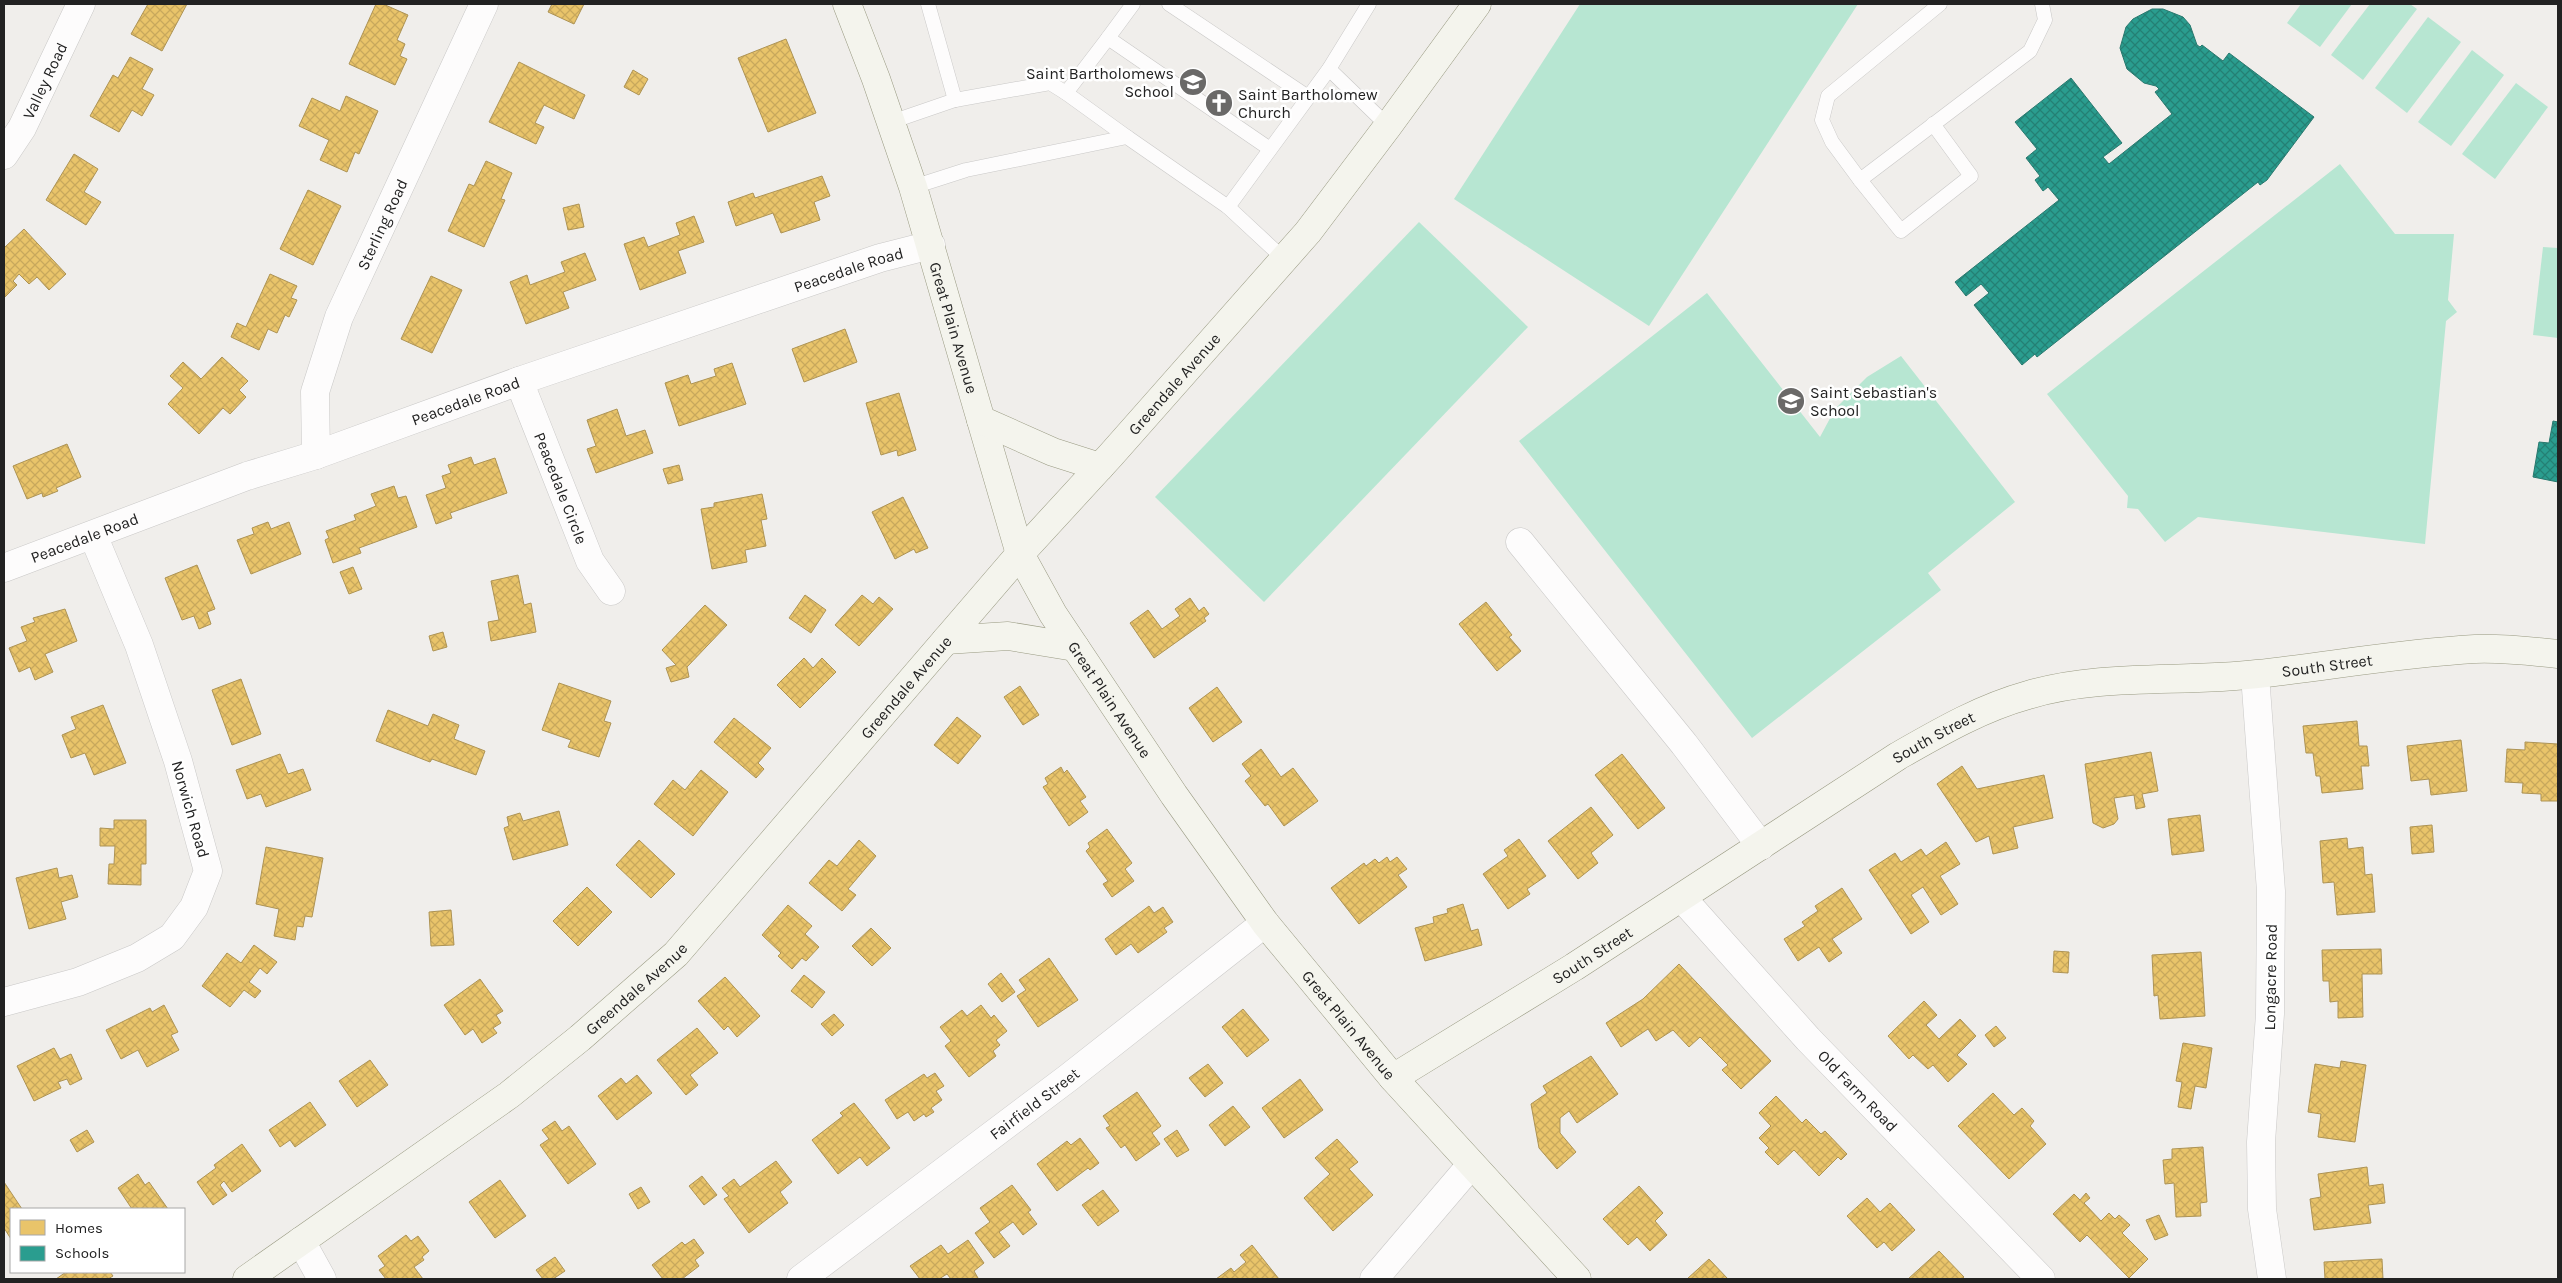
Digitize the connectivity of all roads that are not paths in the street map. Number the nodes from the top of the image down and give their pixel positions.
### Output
1 (81, 4) edge
2 (484, 4) edge
3 (847, 4) edge
4 (928, 4) edge
5 (1132, 4) edge
6 (1169, 4) edge
7 (1369, 4) edge
8 (1477, 4) edge
9 (1940, 4) edge
10 (2042, 4) edge
11 (1108, 38) junction
12 (1329, 69) junction
13 (1066, 93) junction
14 (1308, 97) junction
15 (955, 100) junction
16 (891, 122) junction
17 (1933, 124) junction
18 (1388, 126) junction
19 (1127, 136) junction
20 (1270, 149) junction
21 (4, 155) edge
22 (1860, 180) junction
23 (913, 187) junction
24 (1228, 207) junction
25 (931, 245) junction
26 (1284, 259) junction
27 (519, 381) junction
28 (981, 420) junction
29 (316, 455) junction
30 (1100, 467) junction
31 (93, 535) junction
32 (1520, 542) dead end
33 (1020, 554) junction
34 (4, 568) edge
35 (611, 591) dead end
36 (946, 640) junction
37 (1075, 647) junction
38 (2558, 654) edge
39 (2255, 674) junction
40 (1760, 846) junction
41 (1682, 898) junction
42 (1265, 923) junction
43 (4, 1002) edge
44 (1394, 1078) junction
45 (1471, 1165) junction
46 (301, 1241) junction
47 (247, 1279) edge
48 (322, 1279) edge
49 (801, 1279) edge
50 (1374, 1279) edge
51 (1578, 1279) edge
52 (2041, 1279) edge
53 (2272, 1279) edge

1 - 21 street, Valley Road
2 - 29 street, Sterling Road
3 - 16 main road, Great Plain Avenue
4 - 15 lane
5 - 11 lane
6 - 14 lane
7 - 12 lane
8 - 18 main road, Greendale Avenue
9 - 22 lane
10 - 17 lane
11 - 13 lane
11 - 20 lane
12 - 14 lane
12 - 18 lane
13 - 15 lane
13 - 19 lane
14 - 20 lane
15 - 16 lane
16 - 23 main road, Great Plain Avenue
17 - 22 lane
17 - 22 lane
18 - 26 main road, Greendale Avenue
19 - 23 lane
19 - 24 lane
20 - 24 lane
23 - 25 main road, Great Plain Avenue
24 - 26 lane
25 - 27 street, Peacedale Road
25 - 28 main road, Great Plain Avenue
26 - 30 main road, Greendale Avenue
27 - 29 street, Peacedale Road
27 - 35 street, Peacedale Circle
28 - 30 main road
28 - 33 main road, Great Plain Avenue
29 - 31 street, Peacedale Road
30 - 33 main road, Greendale Avenue
31 - 34 street, Peacedale Road
31 - 43 street, Norwich Road
32 - 40 street
33 - 36 main road, Greendale Avenue
33 - 37 main road, Great Plain Avenue
36 - 37 main road
36 - 46 main road, Greendale Avenue
37 - 42 main road, Great Plain Avenue
38 - 39 main road, South Street
39 - 40 main road, South Street
39 - 53 street, Longacre Road
40 - 41 main road, South Street
41 - 44 main road, South Street
41 - 52 street, Old Farm Road
42 - 44 main road, Great Plain Avenue
42 - 49 street, Fairfield Street
44 - 45 main road, Great Plain Avenue
45 - 50 street
45 - 51 main road, Great Plain Avenue
46 - 47 main road, Greendale Avenue
46 - 48 street

